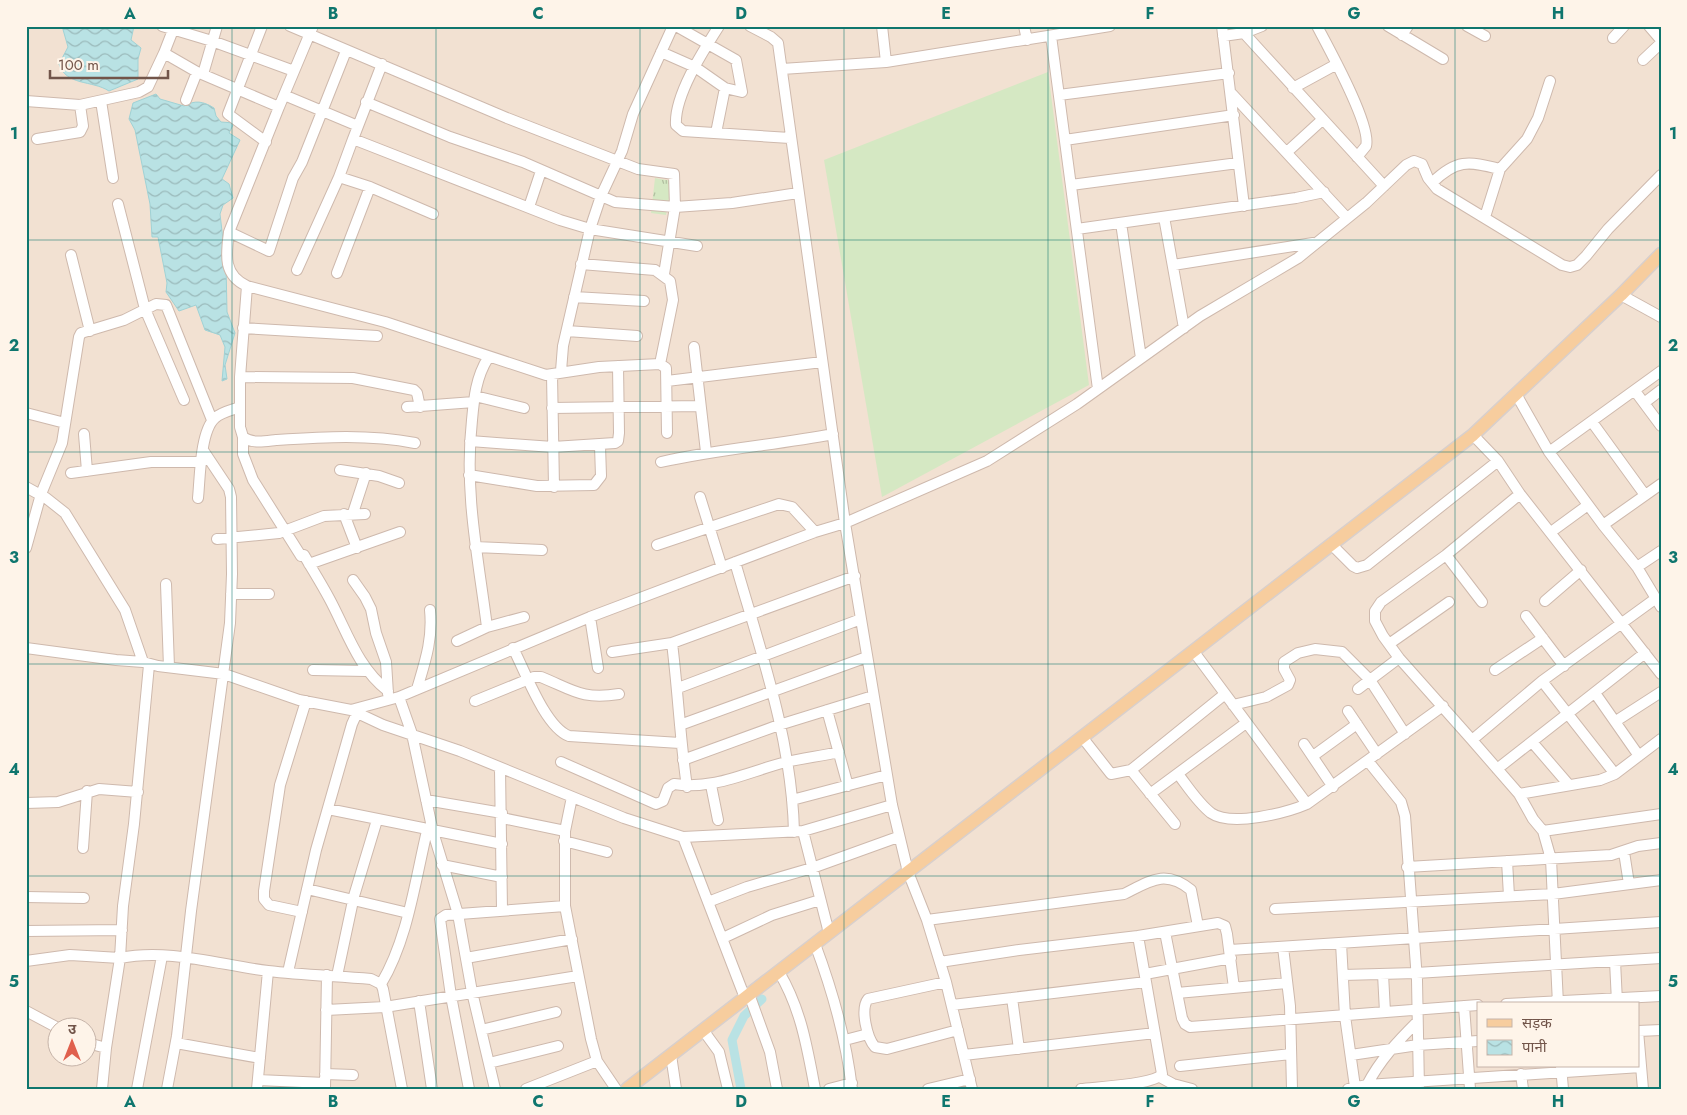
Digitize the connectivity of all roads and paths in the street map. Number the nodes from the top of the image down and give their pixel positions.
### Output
1 (162, 26) edge
2 (217, 26) edge
3 (262, 26) edge
4 (290, 26) edge
5 (674, 26) edge
6 (719, 26) edge
7 (882, 26) edge
8 (1024, 26) edge
9 (1110, 26) edge
10 (1262, 26) edge
11 (1317, 26) edge
12 (1388, 26) edge
13 (1467, 26) edge
14 (1624, 26) edge
15 (1648, 26) edge
16 (753, 27) edge
17 (173, 30) junction
18 (312, 30) edge
19 (1223, 31) edge
20 (1405, 31) edge
21 (1244, 33) junction
22 (1051, 36) junction
23 (1485, 36) dead end
24 (1613, 38) dead end
25 (1027, 40) junction
26 (212, 41) junction
27 (1661, 42) edge
28 (708, 44) junction
29 (346, 51) junction
30 (661, 52) junction
31 (164, 53) junction
32 (252, 56) junction
33 (1442, 59) dead end
34 (1644, 60) dead end
35 (886, 62) junction
36 (382, 64) junction
37 (1337, 64) junction
38 (696, 67) junction
39 (782, 70) junction
40 (294, 71) junction
41 (200, 73) junction
42 (1229, 73) junction
43 (1550, 81) dead end
44 (238, 88) junction
45 (725, 88) junction
46 (1293, 88) junction
47 (1232, 94) junction
48 (284, 95) junction
49 (1059, 95) junction
50 (186, 100) dead end
51 (101, 101) junction
52 (26, 102) edge
53 (366, 102) junction
54 (80, 105) junction
55 (279, 107) junction
56 (323, 110) junction
57 (1234, 115) junction
58 (1322, 120) junction
59 (358, 126) junction
60 (716, 133) junction
61 (790, 138) junction
62 (37, 139) dead end
63 (353, 139) junction
64 (1065, 140) junction
65 (266, 142) junction
66 (1287, 152) junction
67 (1356, 157) junction
68 (616, 160) junction
69 (1238, 163) junction
70 (1500, 169) junction
71 (541, 171) junction
72 (1661, 175) edge
73 (339, 177) junction
74 (113, 178) dead end
75 (1432, 182) junction
76 (1071, 185) junction
77 (1384, 186) junction
78 (370, 187) junction
79 (1324, 192) junction
80 (798, 193) junction
81 (601, 196) junction
82 (118, 204) dead end
83 (1244, 206) junction
84 (529, 207) junction
85 (674, 208) junction
86 (433, 214) dead end
87 (1485, 216) junction
88 (1164, 217) junction
89 (1347, 218) junction
90 (1121, 223) junction
91 (590, 229) junction
92 (1077, 229) junction
93 (229, 232) junction
94 (668, 242) junction
95 (1315, 243) junction
96 (697, 246) dead end
97 (1661, 254) edge
98 (71, 255) dead end
99 (581, 264) junction
100 (1173, 264) junction
101 (297, 270) dead end
102 (337, 273) dead end
103 (664, 274) junction
104 (247, 286) junction
105 (1621, 295) junction
106 (574, 297) junction
107 (644, 301) dead end
108 (145, 309) junction
109 (1661, 317) edge
110 (243, 328) junction
111 (1184, 328) junction
112 (90, 331) junction
113 (567, 331) junction
114 (377, 336) dead end
115 (637, 336) dead end
116 (694, 347) dead end
117 (488, 358) junction
118 (1141, 358) junction
119 (822, 362) junction
120 (660, 364) junction
121 (618, 366) junction
122 (1661, 371) edge
123 (557, 373) junction
124 (240, 376) junction
125 (697, 379) junction
126 (667, 381) junction
127 (1098, 389) junction
128 (1661, 390) edge
129 (1635, 391) junction
130 (1516, 394) junction
131 (474, 399) junction
132 (184, 400) dead end
133 (1644, 403) junction
134 (619, 406) junction
135 (667, 406) junction
136 (700, 406) junction
137 (407, 407) dead end
138 (420, 407) junction
139 (524, 408) dead end
140 (552, 408) junction
141 (234, 409) junction
142 (26, 413) edge
143 (212, 420) junction
144 (1592, 422) junction
145 (65, 423) junction
146 (1661, 426) edge
147 (667, 433) dead end
148 (84, 434) dead end
149 (833, 434) junction
150 (1473, 435) junction
151 (243, 438) junction
152 (470, 441) junction
153 (415, 443) dead end
154 (600, 446) junction
155 (553, 448) junction
156 (203, 450) junction
157 (706, 452) junction
158 (1549, 452) junction
159 (202, 462) junction
160 (661, 462) dead end
161 (1498, 462) junction
162 (86, 470) junction
163 (340, 470) dead end
164 (71, 473) dead end
165 (366, 473) junction
166 (469, 476) junction
167 (398, 483) dead end
168 (1661, 484) edge
169 (26, 486) edge
170 (554, 487) junction
171 (41, 494) junction
172 (1520, 494) junction
173 (1645, 495) junction
174 (700, 497) dead end
175 (198, 498) dead end
176 (1588, 505) junction
177 (349, 514) junction
178 (365, 514) dead end
179 (845, 524) junction
180 (1603, 525) junction
181 (709, 527) junction
182 (288, 531) junction
183 (400, 532) dead end
184 (815, 532) junction
185 (1551, 532) junction
186 (232, 538) junction
187 (217, 539) dead end
188 (1331, 544) junction
189 (657, 545) dead end
190 (475, 547) junction
191 (26, 548) edge
192 (357, 548) junction
193 (542, 550) dead end
194 (1661, 551) edge
195 (1446, 555) junction
196 (735, 562) junction
197 (309, 564) junction
198 (1637, 567) junction
199 (722, 568) junction
200 (1581, 570) junction
201 (855, 576) junction
202 (353, 580) dead end
203 (166, 584) dead end
204 (232, 594) junction
205 (269, 594) dead end
206 (1545, 601) dead end
207 (1449, 602) dead end
208 (1482, 602) dead end
209 (1658, 603) edge
210 (430, 610) dead end
211 (751, 616) junction
212 (1526, 616) dead end
213 (524, 617) dead end
214 (590, 617) junction
215 (861, 619) junction
216 (1620, 623) junction
217 (487, 627) junction
218 (1543, 638) junction
219 (457, 641) dead end
220 (672, 643) junction
221 (1389, 644) junction
222 (26, 648) edge
223 (513, 648) junction
224 (612, 652) dead end
225 (1194, 652) junction
226 (1645, 653) junction
227 (763, 656) junction
228 (867, 657) junction
229 (1399, 658) junction
230 (146, 663) junction
231 (1564, 666) junction
232 (169, 668) junction
233 (598, 668) dead end
234 (313, 670) dead end
235 (1495, 670) dead end
236 (366, 671) junction
237 (224, 674) junction
238 (1661, 674) edge
239 (529, 678) junction
240 (1370, 680) junction
241 (1542, 681) junction
242 (678, 688) junction
243 (417, 689) junction
244 (1358, 689) dead end
245 (771, 690) junction
246 (1661, 692) edge
247 (1594, 693) junction
248 (619, 694) dead end
249 (1225, 694) junction
250 (392, 696) junction
251 (873, 696) junction
252 (306, 701) junction
253 (475, 701) dead end
254 (1232, 705) junction
255 (1443, 706) junction
256 (827, 710) junction
257 (354, 711) junction
258 (1348, 711) dead end
259 (1568, 714) junction
260 (1616, 721) junction
261 (1246, 723) junction
262 (1357, 724) junction
263 (680, 725) junction
264 (779, 725) junction
265 (412, 734) junction
266 (1405, 734) junction
267 (1082, 737) junction
268 (1661, 739) edge
269 (1472, 740) junction
270 (1532, 742) junction
271 (680, 743) junction
272 (1304, 744) dead end
273 (839, 752) junction
274 (1377, 754) junction
275 (1313, 756) junction
276 (1639, 756) junction
277 (683, 760) junction
278 (1368, 761) junction
279 (561, 762) dead end
280 (786, 762) junction
281 (500, 769) junction
282 (1497, 769) junction
283 (1131, 770) junction
284 (1178, 774) junction
285 (1615, 774) junction
286 (887, 775) junction
287 (711, 785) junction
288 (848, 786) junction
289 (1333, 786) junction
290 (1569, 786) junction
291 (687, 787) junction
292 (87, 791) junction
293 (138, 792) junction
294 (1150, 794) junction
295 (1519, 794) junction
296 (572, 797) junction
297 (426, 800) junction
298 (792, 800) junction
299 (26, 803) edge
300 (1307, 804) junction
301 (892, 806) junction
302 (328, 809) junction
303 (1661, 814) edge
304 (502, 815) junction
305 (377, 820) junction
306 (718, 820) dead end
307 (1175, 824) dead end
308 (430, 831) junction
309 (799, 831) junction
310 (1543, 831) junction
311 (565, 836) junction
312 (683, 837) junction
313 (898, 837) junction
314 (1661, 843) edge
315 (502, 844) junction
316 (83, 848) dead end
317 (607, 852) dead end
318 (1624, 852) junction
319 (1552, 859) junction
320 (1507, 861) junction
321 (442, 865) junction
322 (1407, 867) junction
323 (812, 868) junction
324 (908, 872) junction
325 (502, 877) junction
326 (1661, 880) edge
327 (1629, 884) junction
328 (307, 889) junction
329 (1553, 894) junction
330 (1509, 896) junction
331 (26, 898) edge
332 (84, 898) dead end
333 (353, 900) junction
334 (820, 900) junction
335 (708, 902) junction
336 (1410, 902) junction
337 (565, 906) junction
338 (1276, 909) dead end
339 (502, 910) junction
340 (302, 912) junction
341 (408, 914) junction
342 (458, 914) junction
343 (927, 920) junction
344 (1661, 922) edge
345 (1198, 926) junction
346 (122, 930) junction
347 (1555, 930) junction
348 (26, 931) edge
349 (1165, 932) junction
350 (829, 933) junction
351 (1138, 936) junction
352 (723, 938) junction
353 (1413, 938) junction
354 (572, 939) junction
355 (1341, 943) junction
356 (815, 944) junction
357 (1283, 947) junction
358 (1231, 954) junction
359 (162, 956) junction
360 (186, 957) junction
361 (120, 958) junction
362 (466, 958) junction
363 (1661, 958) edge
364 (26, 961) edge
365 (1615, 961) junction
366 (940, 962) junction
367 (1557, 965) junction
368 (1173, 968) junction
369 (268, 971) junction
370 (288, 972) junction
371 (779, 972) junction
372 (1416, 973) junction
373 (1383, 974) junction
374 (1343, 975) junction
375 (332, 976) junction
376 (578, 976) junction
377 (1145, 978) junction
378 (946, 982) junction
379 (1287, 983) junction
380 (381, 984) junction
381 (1234, 988) junction
382 (472, 992) junction
383 (1177, 993) junction
384 (451, 996) junction
385 (1661, 996) edge
386 (1012, 998) junction
387 (749, 999) junction
388 (419, 1001) junction
389 (1616, 1001) edge
390 (1558, 1002) edge
391 (952, 1005) junction
392 (1477, 1005) edge
393 (385, 1006) junction
394 (1464, 1006) junction
395 (1417, 1009) junction
396 (326, 1010) junction
397 (26, 1011) edge
398 (556, 1012) dead end
399 (1385, 1012) junction
400 (1345, 1016) junction
401 (1290, 1021) junction
402 (1417, 1022) junction
403 (48, 1023) edge
404 (481, 1030) junction
405 (703, 1030) junction
406 (958, 1030) junction
407 (1661, 1030) edge
408 (1640, 1031) edge
409 (1155, 1033) junction
410 (868, 1034) junction
411 (845, 1040) junction
412 (1477, 1041) edge
413 (1466, 1042) junction
414 (176, 1043) junction
415 (98, 1046) edge
416 (558, 1046) dead end
417 (1418, 1046) junction
418 (106, 1048) junction
419 (1019, 1048) junction
420 (1390, 1049) junction
421 (1291, 1054) junction
422 (671, 1055) junction
423 (964, 1055) junction
424 (1351, 1055) junction
425 (1640, 1055) edge
426 (260, 1058) junction
427 (597, 1061) junction
428 (488, 1063) junction
429 (1180, 1066) dead end
430 (1641, 1067) joint
431 (1601, 1068) edge
432 (1561, 1069) edge
433 (1521, 1074) junction
434 (354, 1075) dead end
435 (1160, 1077) junction
436 (325, 1082) edge
437 (258, 1084) edge
438 (971, 1084) edge
439 (1470, 1084) edge
440 (1367, 1085) junction
441 (1419, 1085) edge
442 (852, 1086) edge
443 (1352, 1088) edge
444 (102, 1089) edge
445 (137, 1089) edge
446 (167, 1089) edge
447 (402, 1089) edge
448 (432, 1089) edge
449 (469, 1089) edge
450 (495, 1089) edge
451 (526, 1089) edge
452 (616, 1089) edge
453 (627, 1089) edge
454 (676, 1089) edge
455 (728, 1089) edge
456 (777, 1089) edge
457 (815, 1089) edge
458 (829, 1089) edge
459 (928, 1089) edge
460 (1081, 1089) edge
461 (1192, 1089) edge
462 (1292, 1089) edge
463 (1522, 1089) edge
464 (1563, 1089) edge
465 (1643, 1089) edge

1 - 17 street
2 - 26 street
3 - 32 street
4 - 18 street
5 - 28 street
5 - 30 street
6 - 28 street
7 - 35 street
8 - 25 street
9 - 22 street
10 - 21 street
11 - 37 street
12 - 20 street
13 - 23 street
14 - 24 street
15 - 27 street
16 - 39 street
17 - 26 street
17 - 31 street
18 - 29 street
18 - 40 street
19 - 21 street
19 - 42 street
20 - 33 street
21 - 46 street
22 - 25 street
22 - 49 street
25 - 35 street
26 - 32 street
26 - 41 street
27 - 34 street
28 - 38 street
28 - 45 street
29 - 36 street
29 - 56 street
30 - 38 street
30 - 68 street
31 - 41 street
31 - 51 street
32 - 40 street
32 - 44 street
35 - 39 street
36 - 53 street
36 - 68 street
37 - 46 street
37 - 67 street
38 - 45 street
38 - 60 street
39 - 61 street
40 - 48 street
41 - 44 street
41 - 50 street
42 - 47 street
42 - 49 street
43 - 70 street
44 - 55 street
44 - 65 street
45 - 60 street
46 - 58 street
47 - 57 street
47 - 66 street
48 - 55 street
48 - 56 street
49 - 64 street
51 - 54 street
51 - 74 street
52 - 54 street
53 - 59 street
53 - 71 street
54 - 62 street
55 - 65 street
56 - 59 street
56 - 93 street
57 - 64 street
57 - 69 street
58 - 66 street
58 - 67 street
59 - 63 street
60 - 61 street
61 - 80 street
63 - 73 street
63 - 84 street
64 - 76 street
65 - 93 street
66 - 79 street
67 - 77 street
68 - 81 street
68 - 85 street
69 - 76 street
69 - 83 street
70 - 75 street
70 - 87 street
71 - 81 street
71 - 84 street
72 - 87 street
73 - 78 street
73 - 101 street
75 - 77 street
75 - 87 street
76 - 92 street
77 - 89 street
78 - 86 street
78 - 102 street
79 - 83 street
79 - 89 street
80 - 85 street
80 - 119 street
81 - 85 street
81 - 91 street
82 - 108 street
83 - 88 street
84 - 91 street
85 - 94 street
88 - 90 street
88 - 100 street
89 - 95 street
90 - 92 street
90 - 118 street
91 - 94 street
91 - 99 street
92 - 127 street
93 - 104 street
94 - 96 street
94 - 103 street
95 - 100 street
95 - 111 street
97 - 105 main road
98 - 112 street
99 - 103 street
99 - 106 street
100 - 111 street
103 - 120 street
104 - 110 street
104 - 117 street
105 - 109 street
105 - 130 main road
106 - 107 street
106 - 113 street
108 - 112 street
108 - 132 street
108 - 143 street
110 - 114 street
110 - 124 street
111 - 118 street
112 - 145 street
113 - 115 street
113 - 123 street
116 - 125 street
117 - 123 street
117 - 131 street
118 - 127 street
119 - 125 street
119 - 149 street
120 - 121 street
120 - 126 street
121 - 123 street
121 - 134 street
122 - 129 street
123 - 140 street
124 - 138 street
124 - 141 street
125 - 126 street
125 - 136 street
126 - 135 street
127 - 179 street
128 - 133 street
129 - 133 street
129 - 144 street
130 - 150 main road
130 - 158 street
131 - 138 street
131 - 139 street
131 - 152 street
133 - 146 street
134 - 135 street
134 - 140 street
134 - 154 street
135 - 136 street
135 - 147 street
136 - 157 street
137 - 138 street
140 - 155 street
141 - 143 street
141 - 151 street
142 - 145 street
143 - 156 street
144 - 158 street
144 - 173 street
145 - 171 street
148 - 162 street
149 - 157 street
149 - 179 street
150 - 161 street
150 - 188 main road
151 - 153 street
151 - 182 street
152 - 155 street
152 - 166 street
154 - 155 street
154 - 170 street
155 - 170 street
156 - 159 street
156 - 186 street
157 - 160 street
158 - 176 street
159 - 162 street
159 - 175 street
161 - 172 street
161 - 188 street
162 - 164 street
163 - 165 street
165 - 167 street
165 - 177 street
166 - 170 street
166 - 190 street
168 - 173 street
169 - 171 street
171 - 191 street
171 - 230 street
172 - 185 street
172 - 195 street
173 - 180 street
174 - 181 street
176 - 180 street
176 - 185 street
177 - 178 street
177 - 182 street
177 - 192 street
179 - 184 street
179 - 201 street
180 - 198 street
181 - 184 street
181 - 189 street
181 - 199 street
182 - 186 street
182 - 197 street
183 - 192 street
184 - 196 street
185 - 200 street
186 - 187 street
186 - 204 street
188 - 225 main road
190 - 193 street
190 - 217 street
192 - 197 street
194 - 198 street
195 - 208 street
195 - 221 street
196 - 199 street
196 - 211 street
197 - 236 street
198 - 209 street
199 - 214 street
200 - 206 street
200 - 216 street
201 - 211 street
201 - 215 street
202 - 250 street
203 - 232 street
204 - 205 street
204 - 237 street
207 - 221 street
209 - 216 street
210 - 243 street
211 - 220 street
211 - 227 street
212 - 218 street
213 - 217 street
214 - 223 street
214 - 233 street
215 - 227 street
215 - 228 street
216 - 226 street
216 - 231 street
217 - 219 street
218 - 231 street
218 - 235 street
220 - 224 street
220 - 242 street
221 - 229 street
222 - 230 street
223 - 239 street
223 - 243 street
225 - 249 street
225 - 267 main road
226 - 238 street
226 - 247 street
227 - 242 street
227 - 245 street
228 - 245 street
228 - 251 street
229 - 240 street
229 - 255 street
230 - 232 street
230 - 293 street
231 - 241 street
232 - 237 street
234 - 236 street
236 - 250 street
237 - 252 street
237 - 360 street
239 - 248 street
239 - 253 street
239 - 271 street
240 - 244 street
240 - 254 street
240 - 266 street
241 - 259 street
241 - 269 street
242 - 263 street
243 - 250 street
245 - 263 street
245 - 264 street
246 - 260 street
247 - 259 street
247 - 260 street
249 - 254 street
249 - 283 street
250 - 257 street
250 - 265 street
251 - 256 street
251 - 286 street
252 - 257 street
252 - 340 street
254 - 261 street
255 - 266 street
255 - 269 street
256 - 264 street
256 - 273 street
257 - 265 street
257 - 302 street
258 - 262 street
259 - 270 street
259 - 285 street
260 - 276 street
261 - 284 street
261 - 300 street
262 - 274 street
262 - 275 street
263 - 271 street
264 - 277 street
264 - 280 street
265 - 281 street
265 - 297 street
266 - 274 street
267 - 283 street
267 - 324 main road
268 - 276 street
269 - 282 street
270 - 282 street
270 - 290 street
271 - 277 street
272 - 275 street
273 - 280 street
273 - 288 street
274 - 278 street
275 - 289 street
276 - 285 street
277 - 291 street
278 - 289 street
278 - 322 street
279 - 291 street
280 - 287 street
280 - 298 street
281 - 296 street
281 - 304 street
282 - 295 street
283 - 294 street
284 - 294 street
284 - 300 street
285 - 290 street
286 - 288 street
286 - 301 street
287 - 291 street
287 - 306 street
288 - 298 street
289 - 300 street
290 - 295 street
292 - 293 street
292 - 299 street
292 - 316 street
293 - 346 street
294 - 307 street
295 - 310 street
296 - 311 street
296 - 312 street
297 - 304 street
297 - 308 street
298 - 309 street
301 - 309 street
301 - 313 street
302 - 305 street
302 - 328 street
303 - 310 street
304 - 311 street
304 - 315 street
305 - 308 street
305 - 333 street
308 - 315 street
308 - 321 street
308 - 341 street
309 - 312 street
309 - 323 street
310 - 319 street
311 - 317 street
311 - 337 street
312 - 335 street
313 - 323 street
313 - 324 street
314 - 318 street
315 - 325 street
318 - 319 street
318 - 327 street
319 - 320 street
319 - 329 street
320 - 322 street
320 - 330 street
321 - 325 street
321 - 342 street
322 - 336 street
323 - 334 street
323 - 335 street
324 - 343 street
324 - 350 main road
325 - 339 street
326 - 327 street
327 - 329 street
328 - 333 street
328 - 340 street
329 - 330 street
329 - 347 street
330 - 336 street
331 - 332 street
333 - 341 street
333 - 375 street
334 - 350 street
334 - 352 street
335 - 352 street
336 - 338 street
336 - 353 street
337 - 339 street
337 - 354 street
339 - 342 street
340 - 370 street
341 - 380 street
342 - 362 street
342 - 384 street
343 - 345 street
343 - 366 street
344 - 347 street
345 - 349 street
345 - 358 street
346 - 348 street
346 - 361 street
347 - 353 street
347 - 367 street
349 - 351 street
349 - 368 street
350 - 356 main road
351 - 366 street
351 - 377 street
352 - 387 street
353 - 355 street
353 - 372 street
354 - 362 street
354 - 376 street
355 - 357 street
355 - 374 street
356 - 371 main road
356 - 411 street
357 - 358 street
357 - 379 street
358 - 368 street
358 - 381 street
359 - 360 street
359 - 361 street
359 - 445 street
360 - 369 street
360 - 414 street
361 - 364 street
361 - 418 street
362 - 382 street
363 - 365 street
365 - 367 street
365 - 389 street
366 - 378 street
367 - 372 street
367 - 390 street
368 - 377 street
368 - 383 street
369 - 370 street
369 - 426 street
370 - 375 street
371 - 387 main road
371 - 457 street
372 - 373 street
372 - 395 street
373 - 374 street
373 - 399 street
374 - 400 street
375 - 380 street
375 - 396 street
376 - 382 street
376 - 427 street
377 - 386 street
377 - 409 street
378 - 391 street
378 - 410 street
379 - 381 street
379 - 401 street
380 - 393 street
381 - 383 street
382 - 384 street
382 - 404 street
383 - 401 street
384 - 388 street
384 - 449 street
385 - 389 street
386 - 391 street
386 - 419 street
387 - 405 main road
387 - 456 street
388 - 393 street
388 - 448 street
389 - 390 street
391 - 406 street
392 - 394 street
393 - 396 street
393 - 447 street
394 - 395 street
394 - 413 street
395 - 399 street
395 - 402 street
396 - 436 street
397 - 403 street
398 - 404 street
399 - 400 street
400 - 401 street
400 - 424 street
401 - 421 street
402 - 417 street
402 - 420 street
404 - 428 street
405 - 422 main road
405 - 455 street
406 - 410 street
406 - 423 street
407 - 408 street
409 - 419 street
409 - 435 street
410 - 411 street
411 - 442 street
412 - 413 street
413 - 417 street
413 - 439 street
414 - 426 street
414 - 446 street
415 - 418 street
416 - 428 street
417 - 420 street
417 - 441 street
418 - 444 street
419 - 423 street
420 - 424 street
420 - 440 street
421 - 429 street
421 - 462 street
422 - 453 main road
422 - 454 street
423 - 438 street
424 - 443 street
425 - 430 street
426 - 437 street
427 - 451 street
427 - 452 street
428 - 450 street
430 - 465 street
431 - 432 street
432 - 433 street
432 - 464 street
433 - 439 street
433 - 463 street
434 - 436 street
435 - 460 street
435 - 461 street
436 - 437 street
438 - 459 street
439 - 441 street
440 - 441 street
440 - 443 street
442 - 458 street

